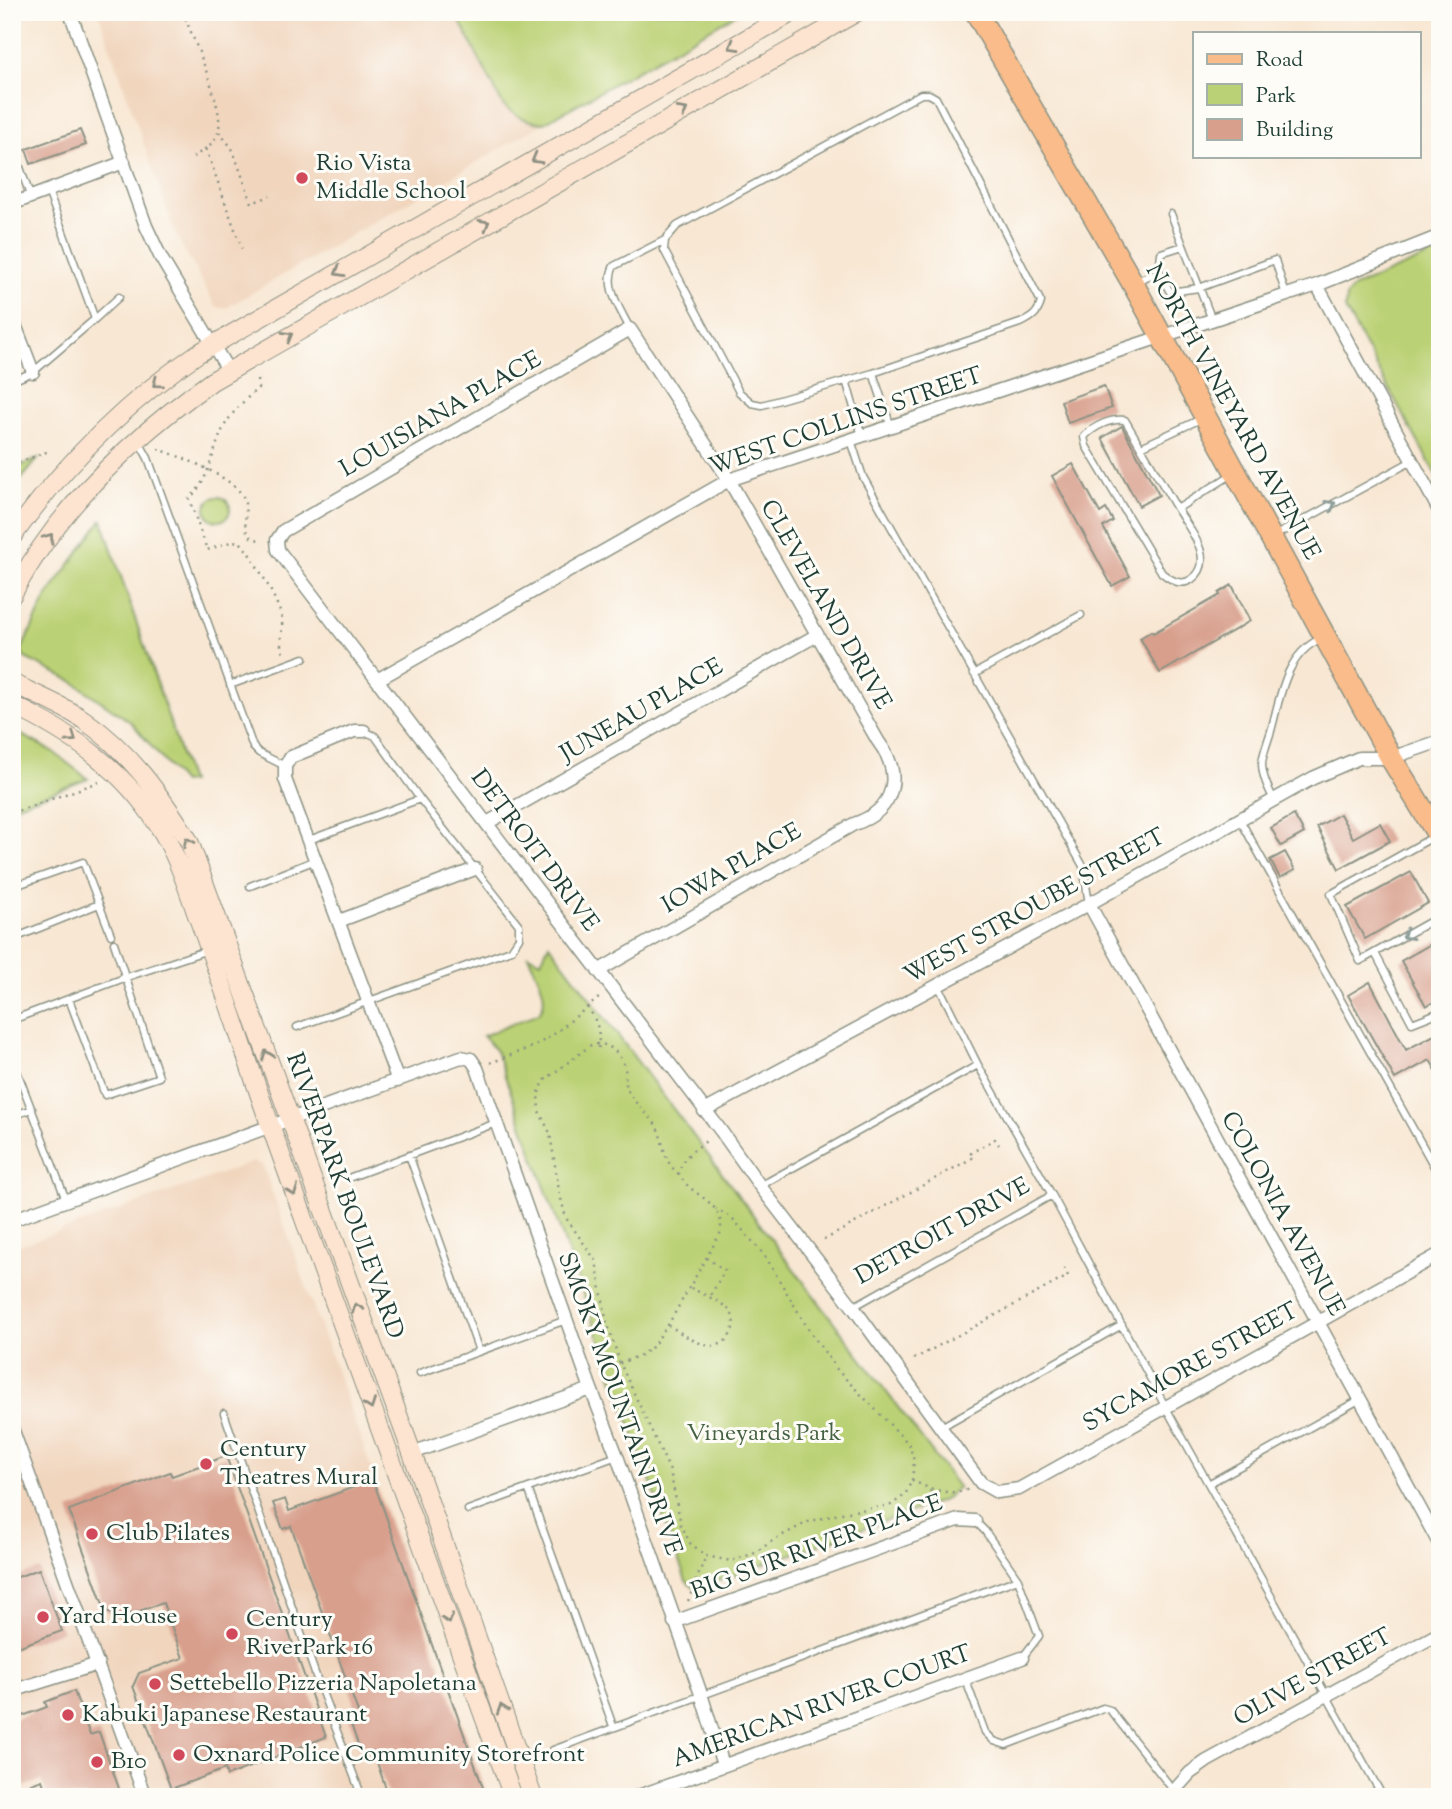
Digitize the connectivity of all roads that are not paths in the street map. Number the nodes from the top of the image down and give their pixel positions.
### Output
1 (70, 12) edge
2 (793, 12) edge
3 (857, 12) edge
4 (976, 12) edge
5 (12, 145) edge
6 (124, 162) junction
7 (48, 191) junction
8 (31, 198) junction
9 (12, 204) edge
10 (1171, 214) dead end
11 (1440, 236) edge
12 (665, 240) junction
13 (1184, 246) junction
14 (1159, 272) junction
15 (1132, 282) junction
16 (1317, 285) junction
17 (1199, 288) junction
18 (1286, 295) junction
19 (119, 297) dead end
20 (12, 317) edge
21 (95, 319) junction
22 (1212, 320) junction
23 (630, 329) junction
24 (1160, 337) junction
25 (213, 345) junction
26 (228, 370) junction
27 (33, 372) junction
28 (873, 373) junction
29 (846, 380) junction
30 (12, 382) edge
31 (1204, 418) junction
32 (891, 426) junction
33 (136, 438) junction
34 (857, 438) junction
35 (1141, 447) junction
36 (1412, 461) junction
37 (1236, 472) junction
38 (729, 480) junction
39 (1177, 509) junction
40 (1440, 512) edge
41 (12, 537) edge
42 (1271, 538) junction
43 (277, 540) joint
44 (12, 595) edge
45 (1081, 615) dead end
46 (817, 635) junction
47 (1325, 637) junction
48 (304, 658) dead end
49 (974, 674) junction
50 (377, 680) junction
51 (12, 683) edge
52 (230, 685) junction
53 (12, 705) edge
54 (365, 732) joint
55 (1440, 741) edge
56 (1391, 758) junction
57 (285, 766) junction
58 (420, 799) junction
59 (1273, 800) junction
60 (886, 802) joint
61 (1239, 818) junction
62 (487, 823) junction
63 (1439, 836) edge
64 (309, 840) junction
65 (316, 860) junction
66 (475, 869) junction
67 (250, 886) dead end
68 (12, 887) edge
69 (99, 904) junction
70 (1089, 904) junction
71 (1440, 916) edge
72 (339, 921) junction
73 (111, 936) dead end
74 (12, 939) edge
75 (114, 943) dead end
76 (210, 949) junction
77 (1375, 953) junction
78 (598, 971) junction
79 (127, 977) junction
80 (938, 985) junction
81 (69, 999) junction
82 (369, 1002) junction
83 (1440, 1012) edge
84 (12, 1020) edge
85 (297, 1027) dead end
86 (12, 1058) edge
87 (978, 1065) junction
88 (398, 1081) junction
89 (32, 1109) junction
90 (705, 1111) junction
91 (12, 1116) edge
92 (290, 1119) junction
93 (496, 1123) junction
94 (270, 1126) junction
95 (410, 1155) junction
96 (351, 1177) dead end
97 (1440, 1177) edge
98 (760, 1186) junction
99 (1052, 1195) junction
100 (66, 1200) junction
101 (12, 1220) edge
102 (1440, 1254) edge
103 (853, 1307) junction
104 (568, 1320) junction
105 (1317, 1322) junction
106 (1122, 1325) junction
107 (479, 1351) junction
108 (420, 1373) dead end
109 (589, 1382) junction
110 (1359, 1400) junction
111 (1165, 1406) junction
112 (224, 1413) dead end
113 (941, 1427) junction
114 (12, 1429) edge
115 (412, 1453) junction
116 (617, 1456) junction
117 (1210, 1483) junction
118 (528, 1488) junction
119 (997, 1492) joint
120 (468, 1510) dead end
121 (975, 1521) joint
122 (1440, 1545) edge
123 (1018, 1579) junction
124 (674, 1622) junction
125 (1440, 1633) edge
126 (1022, 1658) joint
127 (98, 1664) junction
128 (965, 1678) junction
129 (12, 1691) edge
130 (701, 1694) junction
131 (1327, 1695) junction
132 (613, 1726) junction
133 (553, 1750) dead end
134 (723, 1765) junction
135 (1170, 1794) edge
136 (145, 1797) edge
137 (362, 1797) edge
138 (513, 1797) edge
139 (533, 1797) edge
140 (636, 1797) edge
141 (1383, 1797) edge

1 - 6 street
2 -> 25 street
26 -> 3 street
4 - 15 main road, NORTH VINEYARD AVENUE
5 - 8 lane
6 - 7 street
6 - 25 street
7 - 8 street
7 - 21 lane
8 - 9 street
10 - 13 lane
11 - 16 street, WEST COLLINS STREET
12 - 23 lane
12 - 28 lane
12 - 29 lane
13 - 14 lane
13 - 17 lane
14 - 15 lane
14 - 17 lane
15 - 24 main road, NORTH VINEYARD AVENUE
16 - 18 street, WEST COLLINS STREET
16 - 36 street
17 - 18 lane
17 - 22 lane
18 - 22 street, WEST COLLINS STREET
19 - 21 lane
20 - 27 street
21 - 27 lane
22 - 24 street, WEST COLLINS STREET
23 - 38 street, CLEVELAND DRIVE
23 - 43 street, LOUISIANA PLACE
24 - 31 main road, NORTH VINEYARD AVENUE
24 - 32 street, WEST COLLINS STREET
25 - 26 street
25 -> 41 street
26 - 33 street
27 - 30 lane
28 - 29 lane
28 - 32 lane
29 - 34 lane
31 - 35 lane
31 - 37 main road, NORTH VINEYARD AVENUE
32 - 34 street, WEST COLLINS STREET
44 -> 33 street
33 - 52 lane
34 - 38 street, WEST COLLINS STREET
34 - 49 lane
35 - 39 lane
35 - 39 lane
36 - 40 street
42 -> 36 lane
37 - 39 lane
37 - 42 main road, NORTH VINEYARD AVENUE
38 - 46 street, CLEVELAND DRIVE
38 - 50 street, WEST COLLINS STREET
42 - 47 main road, NORTH VINEYARD AVENUE
43 - 50 street, DETROIT DRIVE
45 - 49 lane
46 - 60 street, CLEVELAND DRIVE
46 - 62 street, JUNEAU PLACE
47 - 56 main road, NORTH VINEYARD AVENUE
47 - 59 lane
48 - 52 lane
49 - 70 lane
50 - 62 street, DETROIT DRIVE
92 -> 51 street, RIVERPARK BOULEVARD
52 - 57 lane
53 -> 76 street, RIVERPARK BOULEVARD
54 - 57 street
54 - 58 lane
55 - 56 street, WEST STROUBE STREET
56 - 59 street, WEST STROUBE STREET
56 - 63 main road, NORTH VINEYARD AVENUE
57 - 64 street
58 - 64 lane
58 - 66 lane
59 - 61 street, WEST STROUBE STREET
60 - 78 street, IOWA PLACE
61 - 70 street, WEST STROUBE STREET
61 - 97 lane
62 - 78 street, DETROIT DRIVE
63 - 77 lane
64 - 65 street
65 - 67 lane
65 - 72 street
66 - 72 street
66 - 82 lane
68 - 69 lane
69 - 73 lane
69 - 74 lane
70 - 80 street, WEST STROUBE STREET
70 - 105 street, COLONIA AVENUE
71 -> 77 lane
72 - 82 street
75 - 79 lane
76 - 79 lane
76 - 94 street, RIVERPARK BOULEVARD
77 - 83 lane
78 - 90 street, DETROIT DRIVE
79 - 81 lane
79 - 81 lane
80 - 87 lane
80 - 90 street, WEST STROUBE STREET
81 - 84 lane
82 - 85 lane
82 - 88 street
86 - 89 lane
87 - 98 lane
87 - 99 lane
88 - 92 street
88 - 93 street, SMOKY MOUNTAIN DRIVE
89 - 91 lane
89 - 100 lane
90 - 98 street, DETROIT DRIVE
92 - 94 street
115 -> 92 street, RIVERPARK BOULEVARD
93 - 95 lane
93 - 104 street, SMOKY MOUNTAIN DRIVE
94 - 100 street
94 -> 138 street, RIVERPARK BOULEVARD
95 - 96 lane
95 - 107 lane
98 - 103 street, DETROIT DRIVE
99 - 103 lane, DETROIT DRIVE
99 - 106 lane
100 - 101 street
102 - 105 street, SYCAMORE STREET
103 - 113 street, DETROIT DRIVE
104 - 107 lane
104 - 109 street, SMOKY MOUNTAIN DRIVE
105 - 110 street, COLONIA AVENUE
105 - 111 street, SYCAMORE STREET
106 - 111 lane
106 - 113 lane
107 - 108 lane
109 - 115 street
109 - 116 street, SMOKY MOUNTAIN DRIVE
110 - 117 lane
110 - 122 street, COLONIA AVENUE
111 - 117 lane
111 - 119 street, SYCAMORE STREET
112 - 137 lane
113 - 119 street, DETROIT DRIVE
114 - 127 street
139 -> 115 street, RIVERPARK BOULEVARD
116 - 118 lane
116 - 124 street, SMOKY MOUNTAIN DRIVE
117 - 131 lane
118 - 120 lane
118 - 132 lane
121 - 123 lane
121 - 124 street, BIG SUR RIVER PLACE
123 - 126 lane
123 - 130 lane
124 - 130 street, SMOKY MOUNTAIN DRIVE
125 - 131 street, OLIVE STREET
126 - 128 street, AMERICAN RIVER COURT
127 - 129 street
127 - 136 street
128 - 134 street, AMERICAN RIVER COURT
128 - 135 lane
130 - 132 lane
130 - 134 street, SMOKY MOUNTAIN DRIVE
131 - 135 street, OLIVE STREET
131 - 141 lane
132 - 133 lane
134 - 140 street, AMERICAN RIVER COURT

